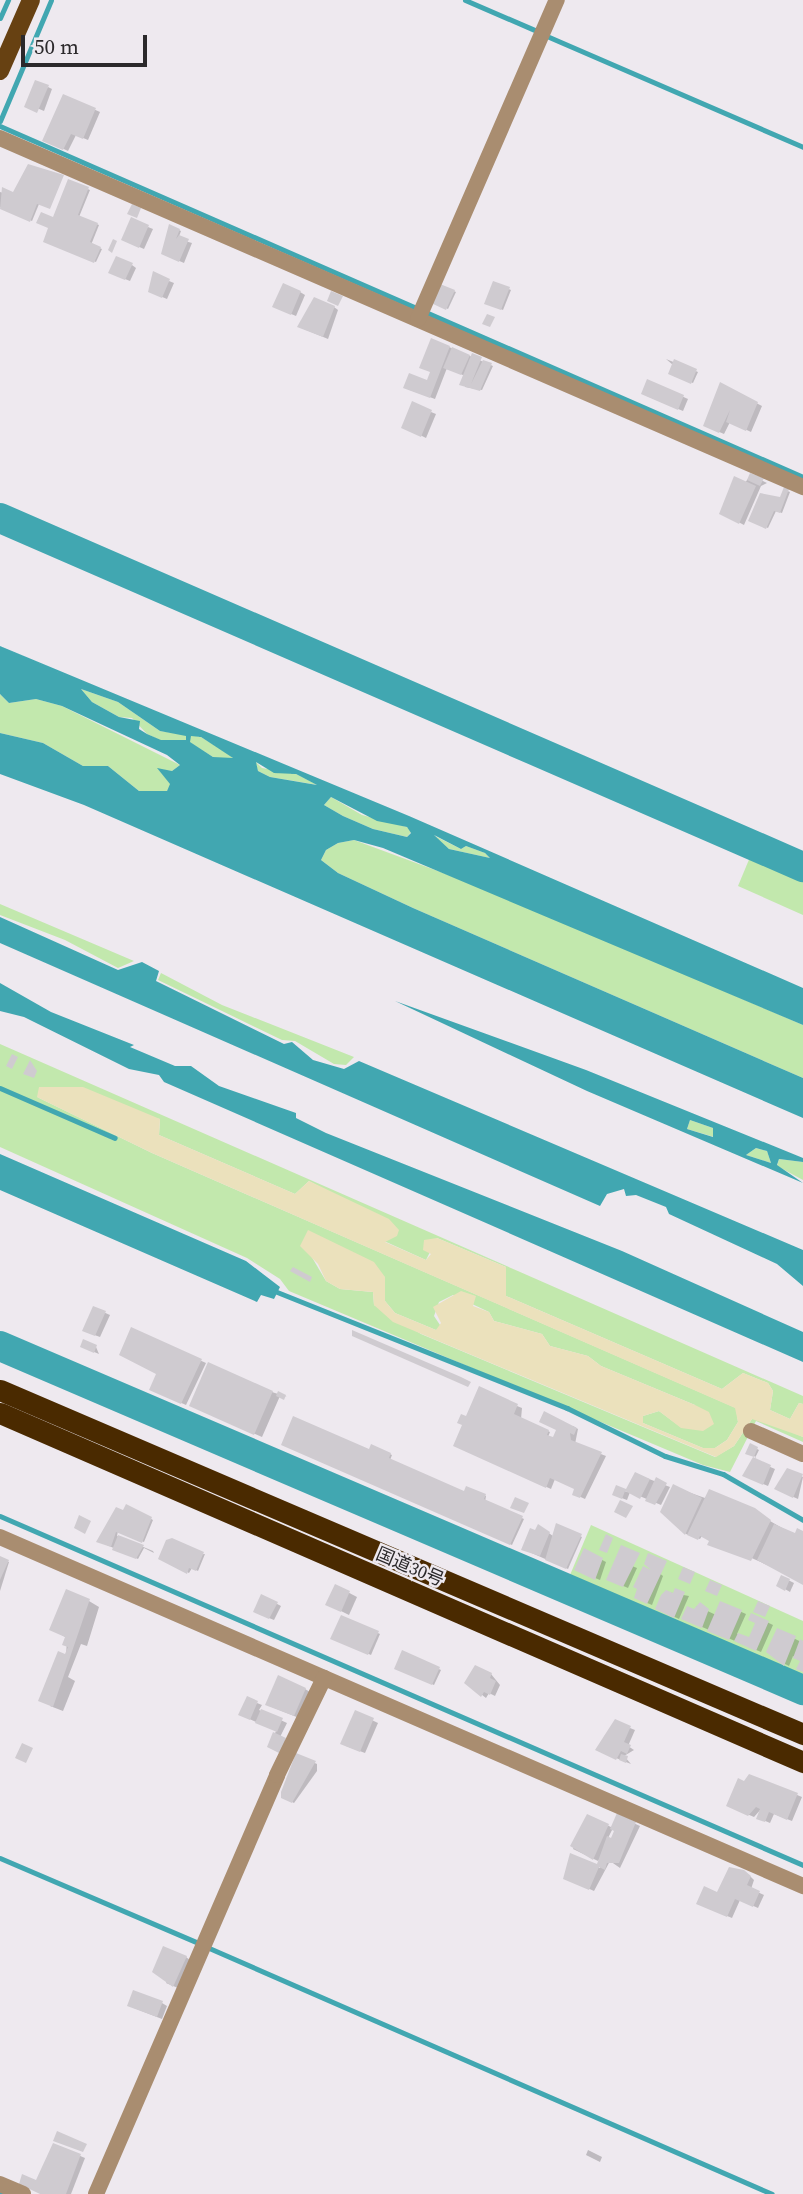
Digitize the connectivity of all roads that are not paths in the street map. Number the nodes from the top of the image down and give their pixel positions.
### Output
1 (31, 0) edge
2 (557, 0) edge
3 (0, 71) edge
4 (0, 138) edge
5 (421, 312) junction
6 (803, 487) edge
7 (0, 1390) edge
8 (0, 1413) edge
9 (751, 1431) dead end
10 (803, 1454) edge
11 (0, 1537) edge
12 (324, 1678) junction
13 (803, 1734) edge
14 (803, 1762) edge
15 (803, 1886) edge
16 (0, 2184) edge
17 (23, 2194) edge
18 (96, 2194) edge

1 - 3 main road
2 - 5 street
4 - 5 street
5 - 6 street
7 - 13 highway, 国道30号
8 - 14 highway, 国道30号
9 - 10 street
11 - 12 street
12 - 15 street
12 - 18 street
16 - 17 street

